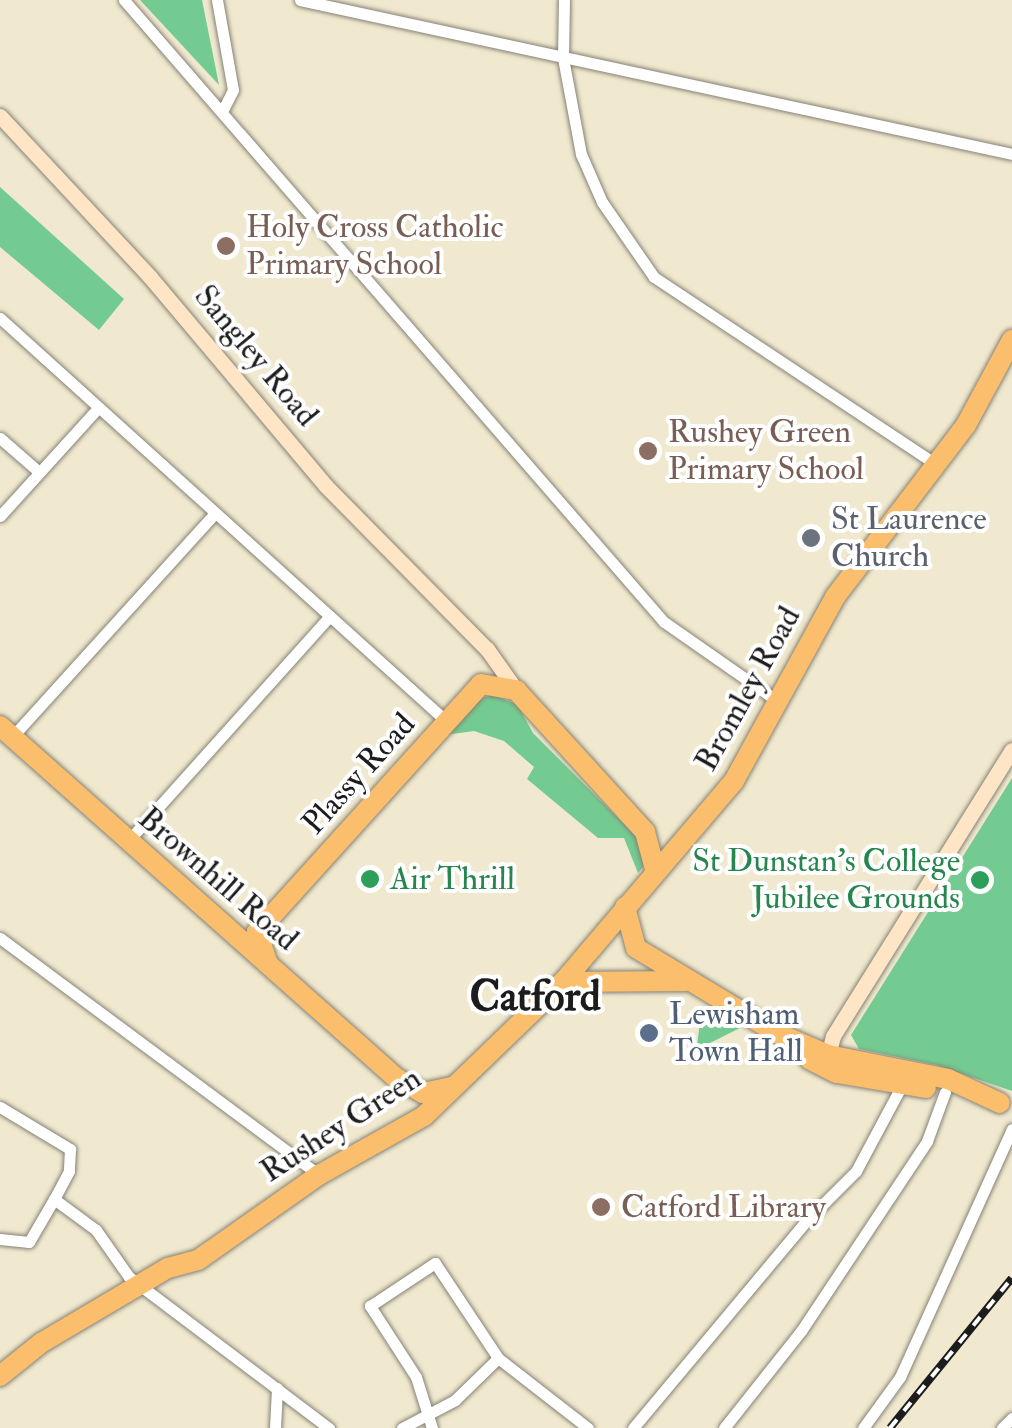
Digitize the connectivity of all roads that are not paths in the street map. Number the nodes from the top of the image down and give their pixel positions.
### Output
1 (124, 0) edge
2 (217, 0) edge
3 (300, 0) edge
4 (564, 0) edge
5 (563, 58) junction
6 (222, 112) junction
7 (0, 116) edge
8 (1012, 154) edge
9 (0, 318) edge
10 (1012, 340) edge
11 (1012, 367) edge
12 (993, 384) junction
13 (98, 408) junction
14 (0, 438) edge
15 (937, 464) junction
16 (39, 472) junction
17 (214, 513) junction
18 (0, 516) edge
19 (330, 616) junction
20 (470, 631) junction
21 (480, 684) junction
22 (516, 690) junction
23 (780, 703) junction
24 (446, 721) junction
25 (6, 731) edge
26 (1012, 750) edge
27 (695, 827) junction
28 (645, 832) junction
29 (128, 841) junction
30 (655, 869) junction
31 (625, 907) junction
32 (229, 929) junction
33 (257, 932) junction
34 (0, 938) edge
35 (268, 964) junction
36 (686, 980) junction
37 (562, 982) junction
38 (777, 1032) junction
39 (828, 1055) junction
40 (906, 1077) junction
41 (396, 1078) junction
42 (874, 1079) junction
43 (451, 1086) junction
44 (945, 1092) junction
45 (1006, 1104) edge
46 (0, 1107) edge
47 (398, 1126) junction
48 (1012, 1129) edge
49 (1009, 1147) edge
50 (319, 1175) junction
51 (54, 1199) junction
52 (0, 1238) edge
53 (140, 1284) junction
54 (498, 1358) junction
55 (0, 1376) edge
56 (277, 1388) junction
57 (1012, 1418) edge
58 (432, 1423) edge
59 (585, 1427) edge
60 (275, 1428) edge
61 (329, 1428) edge
62 (402, 1428) edge
63 (633, 1428) edge
64 (724, 1428) edge
65 (864, 1428) edge
66 (1002, 1428) edge

1 - 6 street
2 - 6 street
3 - 5 street
4 - 5 street
5 - 8 street
5 - 15 street
6 - 23 street
7 - 20 street, Sangley Road
9 - 13 street
10 - 12 highway, Bromley Road
11 - 12 highway, Bromley Road
12 - 15 highway, Bromley Road
13 - 16 street
13 - 17 street
14 - 16 street
15 - 23 highway, Bromley Road
16 - 18 street
17 - 19 street
17 - 25 street
19 - 24 street
19 - 29 street
20 - 21 street
20 - 22 street, Sangley Road
21 - 22 highway
21 - 24 highway, Plassy Road
22 - 28 highway, Sangley Road
23 - 27 highway, Bromley Road
24 - 33 highway, Plassy Road
25 - 29 highway, Brownhill Road
26 - 39 street
27 - 28 highway
27 - 30 highway, Bromley Road
28 - 30 highway, Sangley Road
29 - 32 highway, Brownhill Road
30 - 31 highway, Rushey Green
31 - 36 highway
31 - 37 highway, Rushey Green
32 - 33 highway
32 - 35 highway, Brownhill Road
33 - 35 highway
34 - 50 street
35 - 41 highway, Brownhill Road
36 - 37 highway
36 - 38 highway
37 - 43 highway, Rushey Green
38 - 39 highway
38 - 42 highway
39 - 40 highway
39 - 42 street
40 - 42 highway
40 - 44 highway
40 - 45 highway
40 - 63 street
41 - 43 highway, Brownhill Road
41 - 47 highway
43 - 47 highway, Rushey Green
44 - 45 highway
44 - 64 street
46 - 51 street
47 - 50 highway, Rushey Green
48 - 49 street
49 - 65 street
50 - 53 highway, Rushey Green
51 - 52 street
51 - 53 street
53 - 55 highway, Rushey Green
53 - 56 street
54 - 58 street
54 - 58 street
54 - 59 street
56 - 60 street
56 - 61 street
57 - 66 street
58 - 62 street

